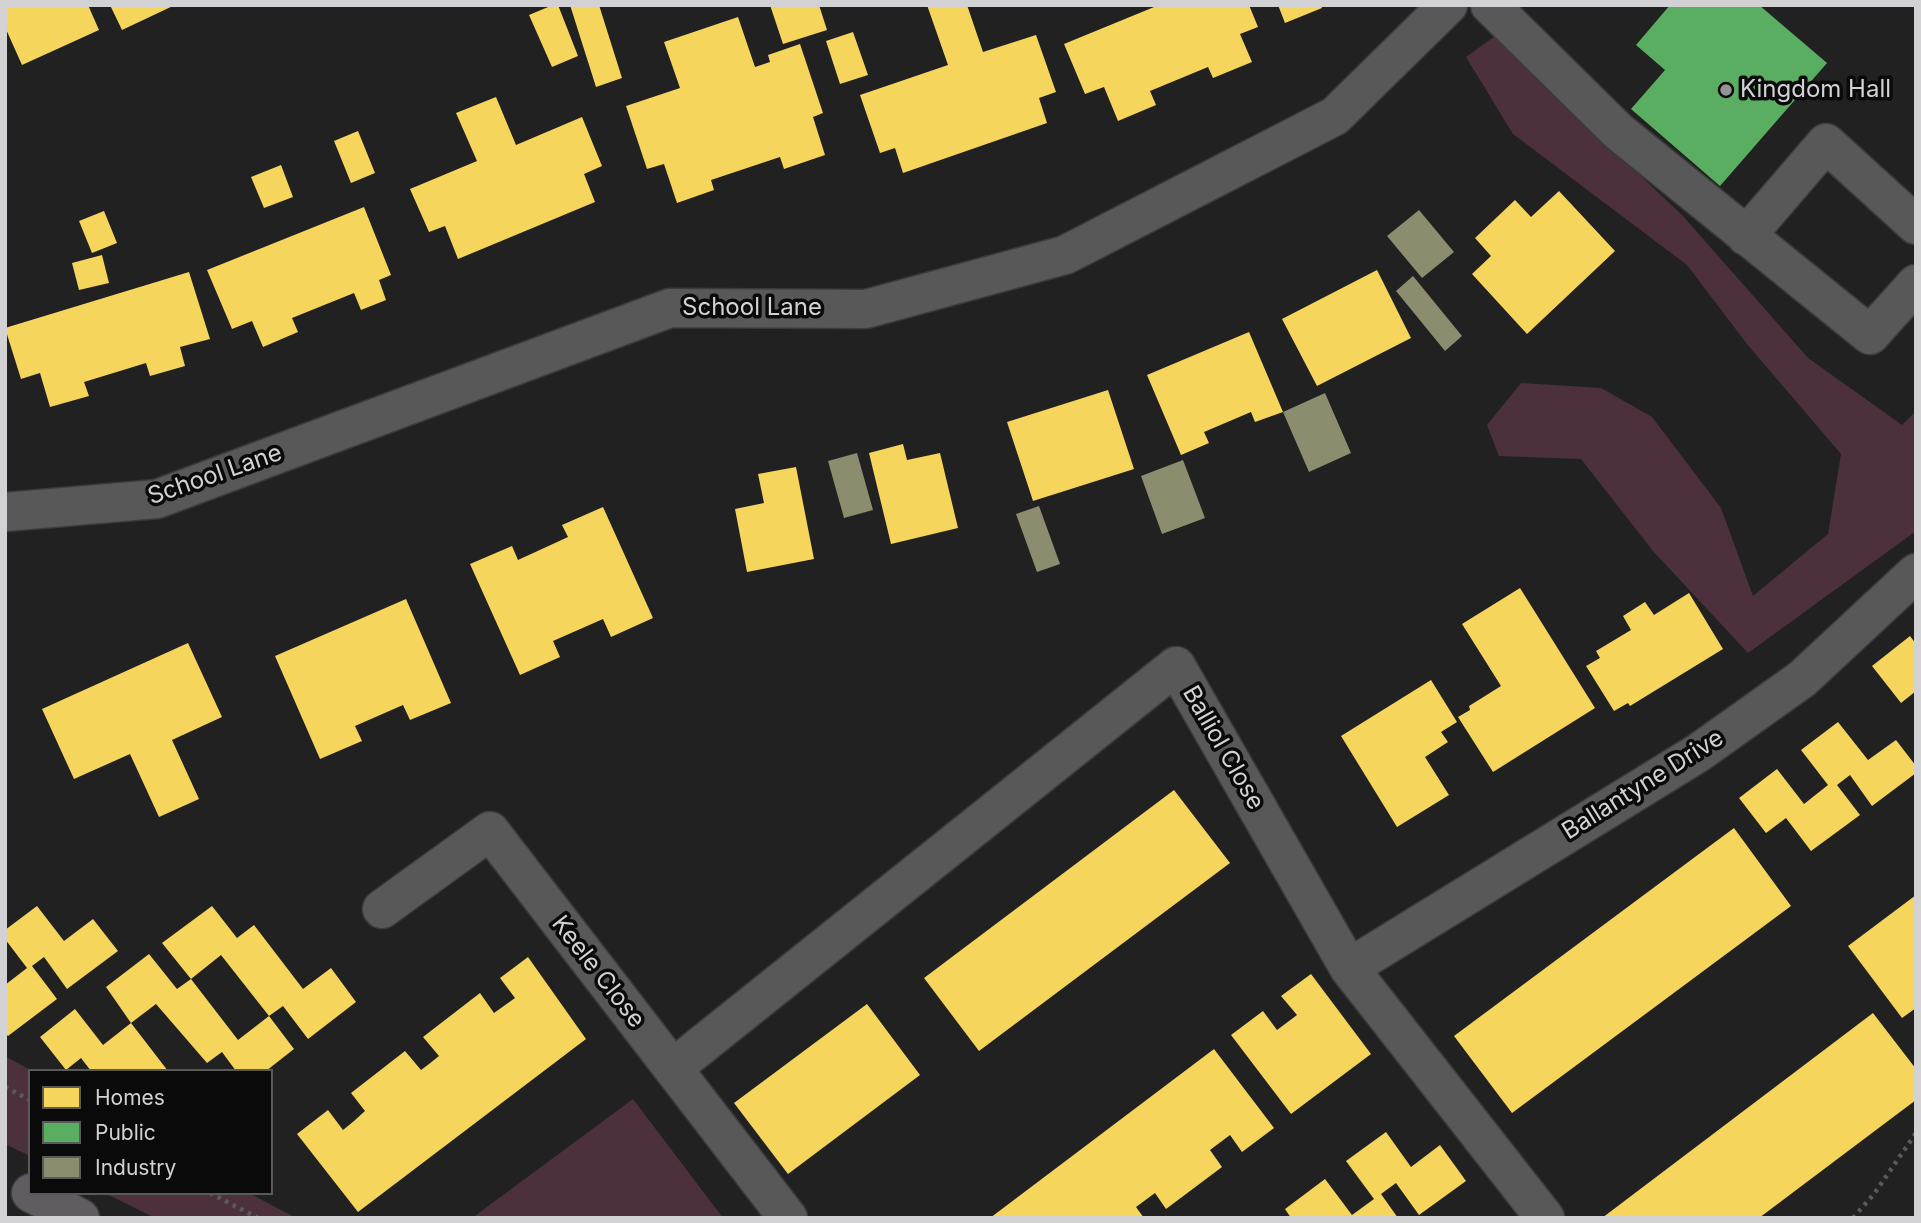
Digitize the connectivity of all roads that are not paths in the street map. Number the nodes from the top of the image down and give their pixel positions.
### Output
1 (1448, 5) edge
2 (1490, 5) edge
3 (1916, 225) edge
4 (1746, 236) junction
5 (1916, 284) edge
6 (5, 512) edge
7 (1916, 573) edge
8 (382, 909) dead end
9 (1349, 968) junction
10 (673, 1068) junction
11 (5, 1180) edge
12 (28, 1192) edge
13 (35, 1195) edge
14 (80, 1218) edge
15 (789, 1218) edge
16 (1545, 1218) edge

1 - 6 street, School Lane
2 - 4 street
3 - 4 street
4 - 5 street
7 - 9 street, Ballantyne Drive
8 - 10 street, Keele Close
9 - 10 street, Balliol Close
9 - 16 street, Balliol Close
10 - 15 street, Keele Close
11 - 12 main road
13 - 14 main road

